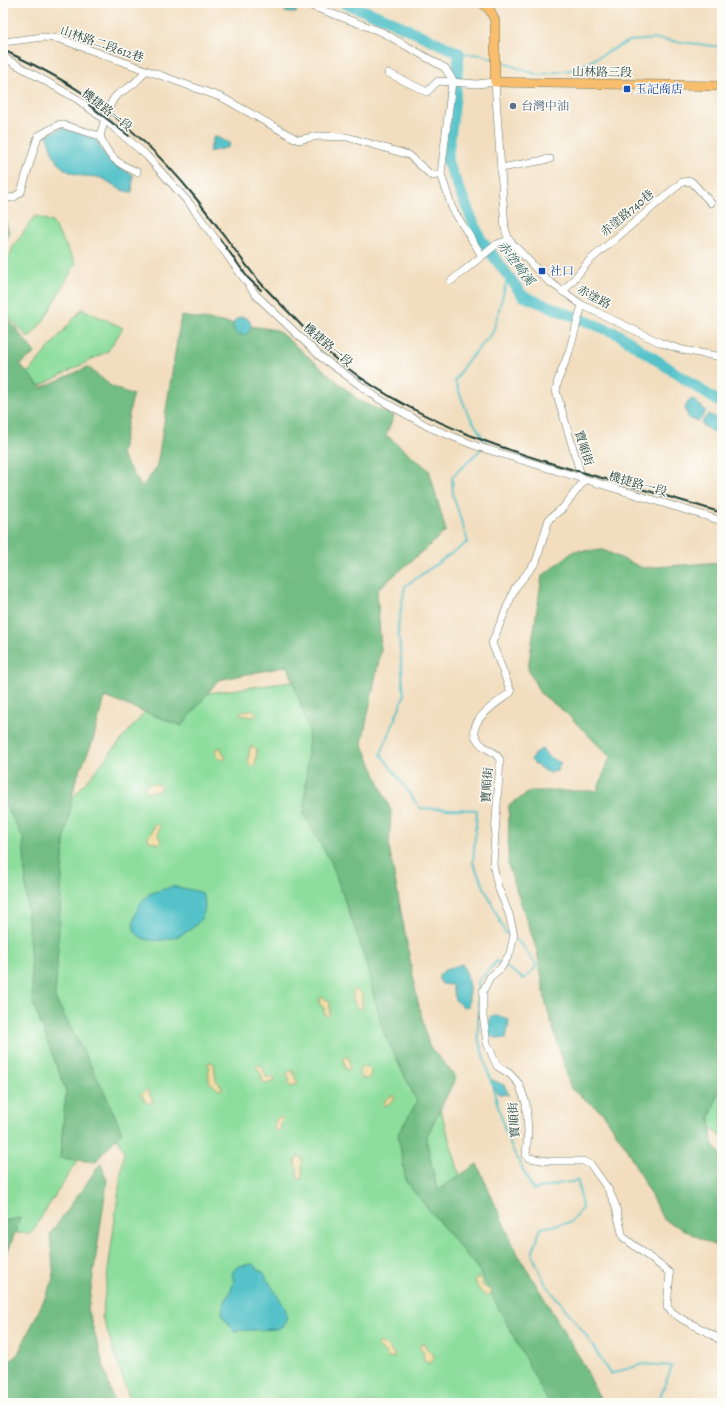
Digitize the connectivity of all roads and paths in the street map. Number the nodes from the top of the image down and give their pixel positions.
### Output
1 (302, 3) edge
2 (482, 3) edge
3 (3, 42) edge
4 (3, 57) edge
5 (146, 71) junction
6 (388, 73) dead end
7 (453, 82) junction
8 (495, 82) junction
9 (722, 86) edge
10 (105, 120) junction
11 (100, 136) junction
12 (550, 159) dead end
13 (501, 168) junction
14 (137, 172) dead end
15 (441, 174) junction
16 (3, 197) edge
17 (711, 203) dead end
18 (509, 240) junction
19 (483, 255) junction
20 (451, 281) dead end
21 (563, 292) junction
22 (582, 308) junction
23 (722, 357) edge
24 (582, 480) junction
25 (722, 521) edge
26 (722, 1342) edge

1 - 7 street
2 - 8 main road
3 - 5 street, 山林路二段612巷
4 - 10 street, 機捷路一段
5 - 10 street
5 - 15 street, 山林路二段612巷
6 - 7 street
7 - 8 street
7 - 15 street
8 - 9 main road, 山林路三段
8 - 13 street
10 - 11 street
10 - 24 street, 機捷路一段
11 - 14 street
11 - 16 street
12 - 13 street
13 - 18 street
15 - 19 street
17 - 21 street, 赤塗路740巷
18 - 19 street
18 - 21 street, 赤塗路
19 - 20 street
21 - 22 street, 赤塗路
22 - 23 street, 赤塗路
22 - 24 street, 寶順街
24 - 25 street, 機捷路一段
24 - 26 street, 寶順街

